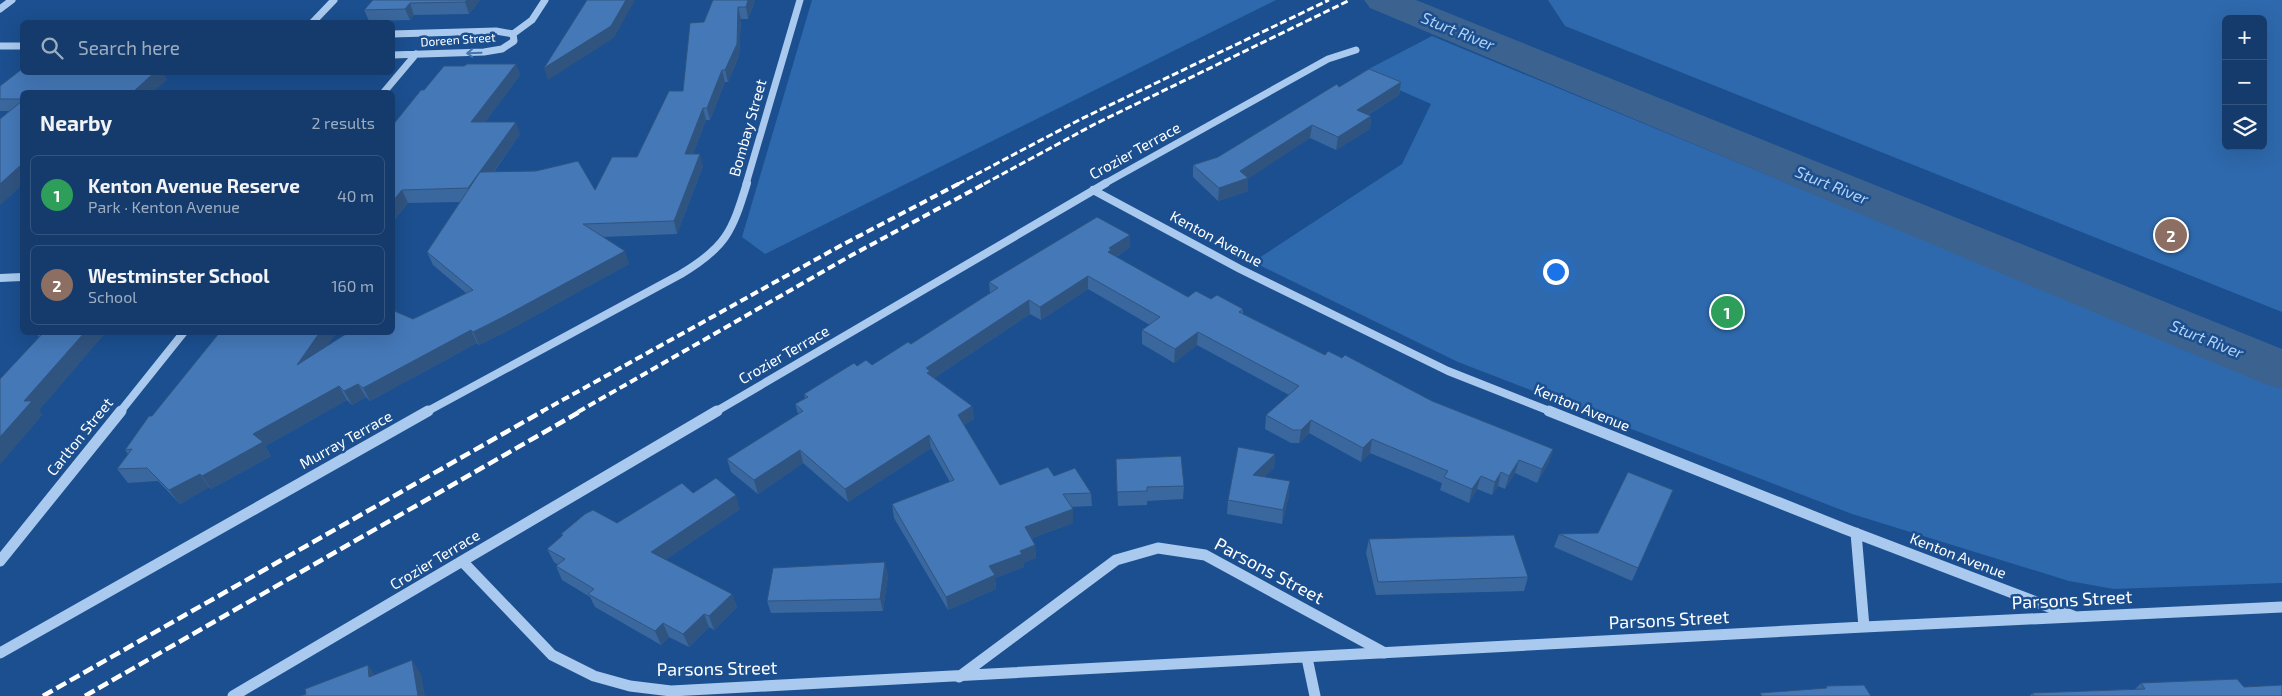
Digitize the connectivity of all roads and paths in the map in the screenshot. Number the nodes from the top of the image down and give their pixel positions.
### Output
1 (12, 0) edge
2 (334, 0) edge
3 (544, 0) edge
4 (800, 0) edge
5 (0, 9) edge
6 (315, 20) edge
7 (395, 34) edge
8 (514, 34) junction
9 (0, 46) edge
10 (20, 46) edge
11 (1356, 50) dead end
12 (416, 54) junction
13 (395, 55) edge
14 (386, 90) edge
15 (1093, 190) junction
16 (710, 257) joint
17 (20, 277) edge
18 (0, 278) edge
19 (182, 335) edge
20 (1856, 533) junction
21 (0, 561) edge
22 (462, 561) junction
23 (2282, 607) edge
24 (2076, 618) junction
25 (1864, 627) junction
26 (0, 653) edge
27 (1386, 653) junction
28 (1307, 658) junction
29 (959, 677) junction
30 (233, 696) edge
31 (1315, 696) edge

1 - 5 street
2 - 6 street
3 - 8 street
4 - 16 street, Bombay Street
7 - 8 street, Doreen Street
8 -> 12 street, Doreen Street
9 - 10 street
11 - 15 street, Crozier Terrace
12 - 13 street, Doreen Street
12 - 14 street
15 - 20 street, Kenton Avenue
15 - 22 street, Crozier Terrace
16 - 26 street, Murray Terrace
17 - 18 street
19 - 21 street, Carlton Street
20 - 24 street, Kenton Avenue
20 - 25 street
22 - 29 street, Parsons Street
22 - 30 street, Crozier Terrace
23 - 24 street, Parsons Street
24 - 25 street, Parsons Street
25 - 27 street, Parsons Street
27 - 28 street, Parsons Street
27 - 29 street, Parsons Street
28 - 29 street, Parsons Street
28 - 31 street

